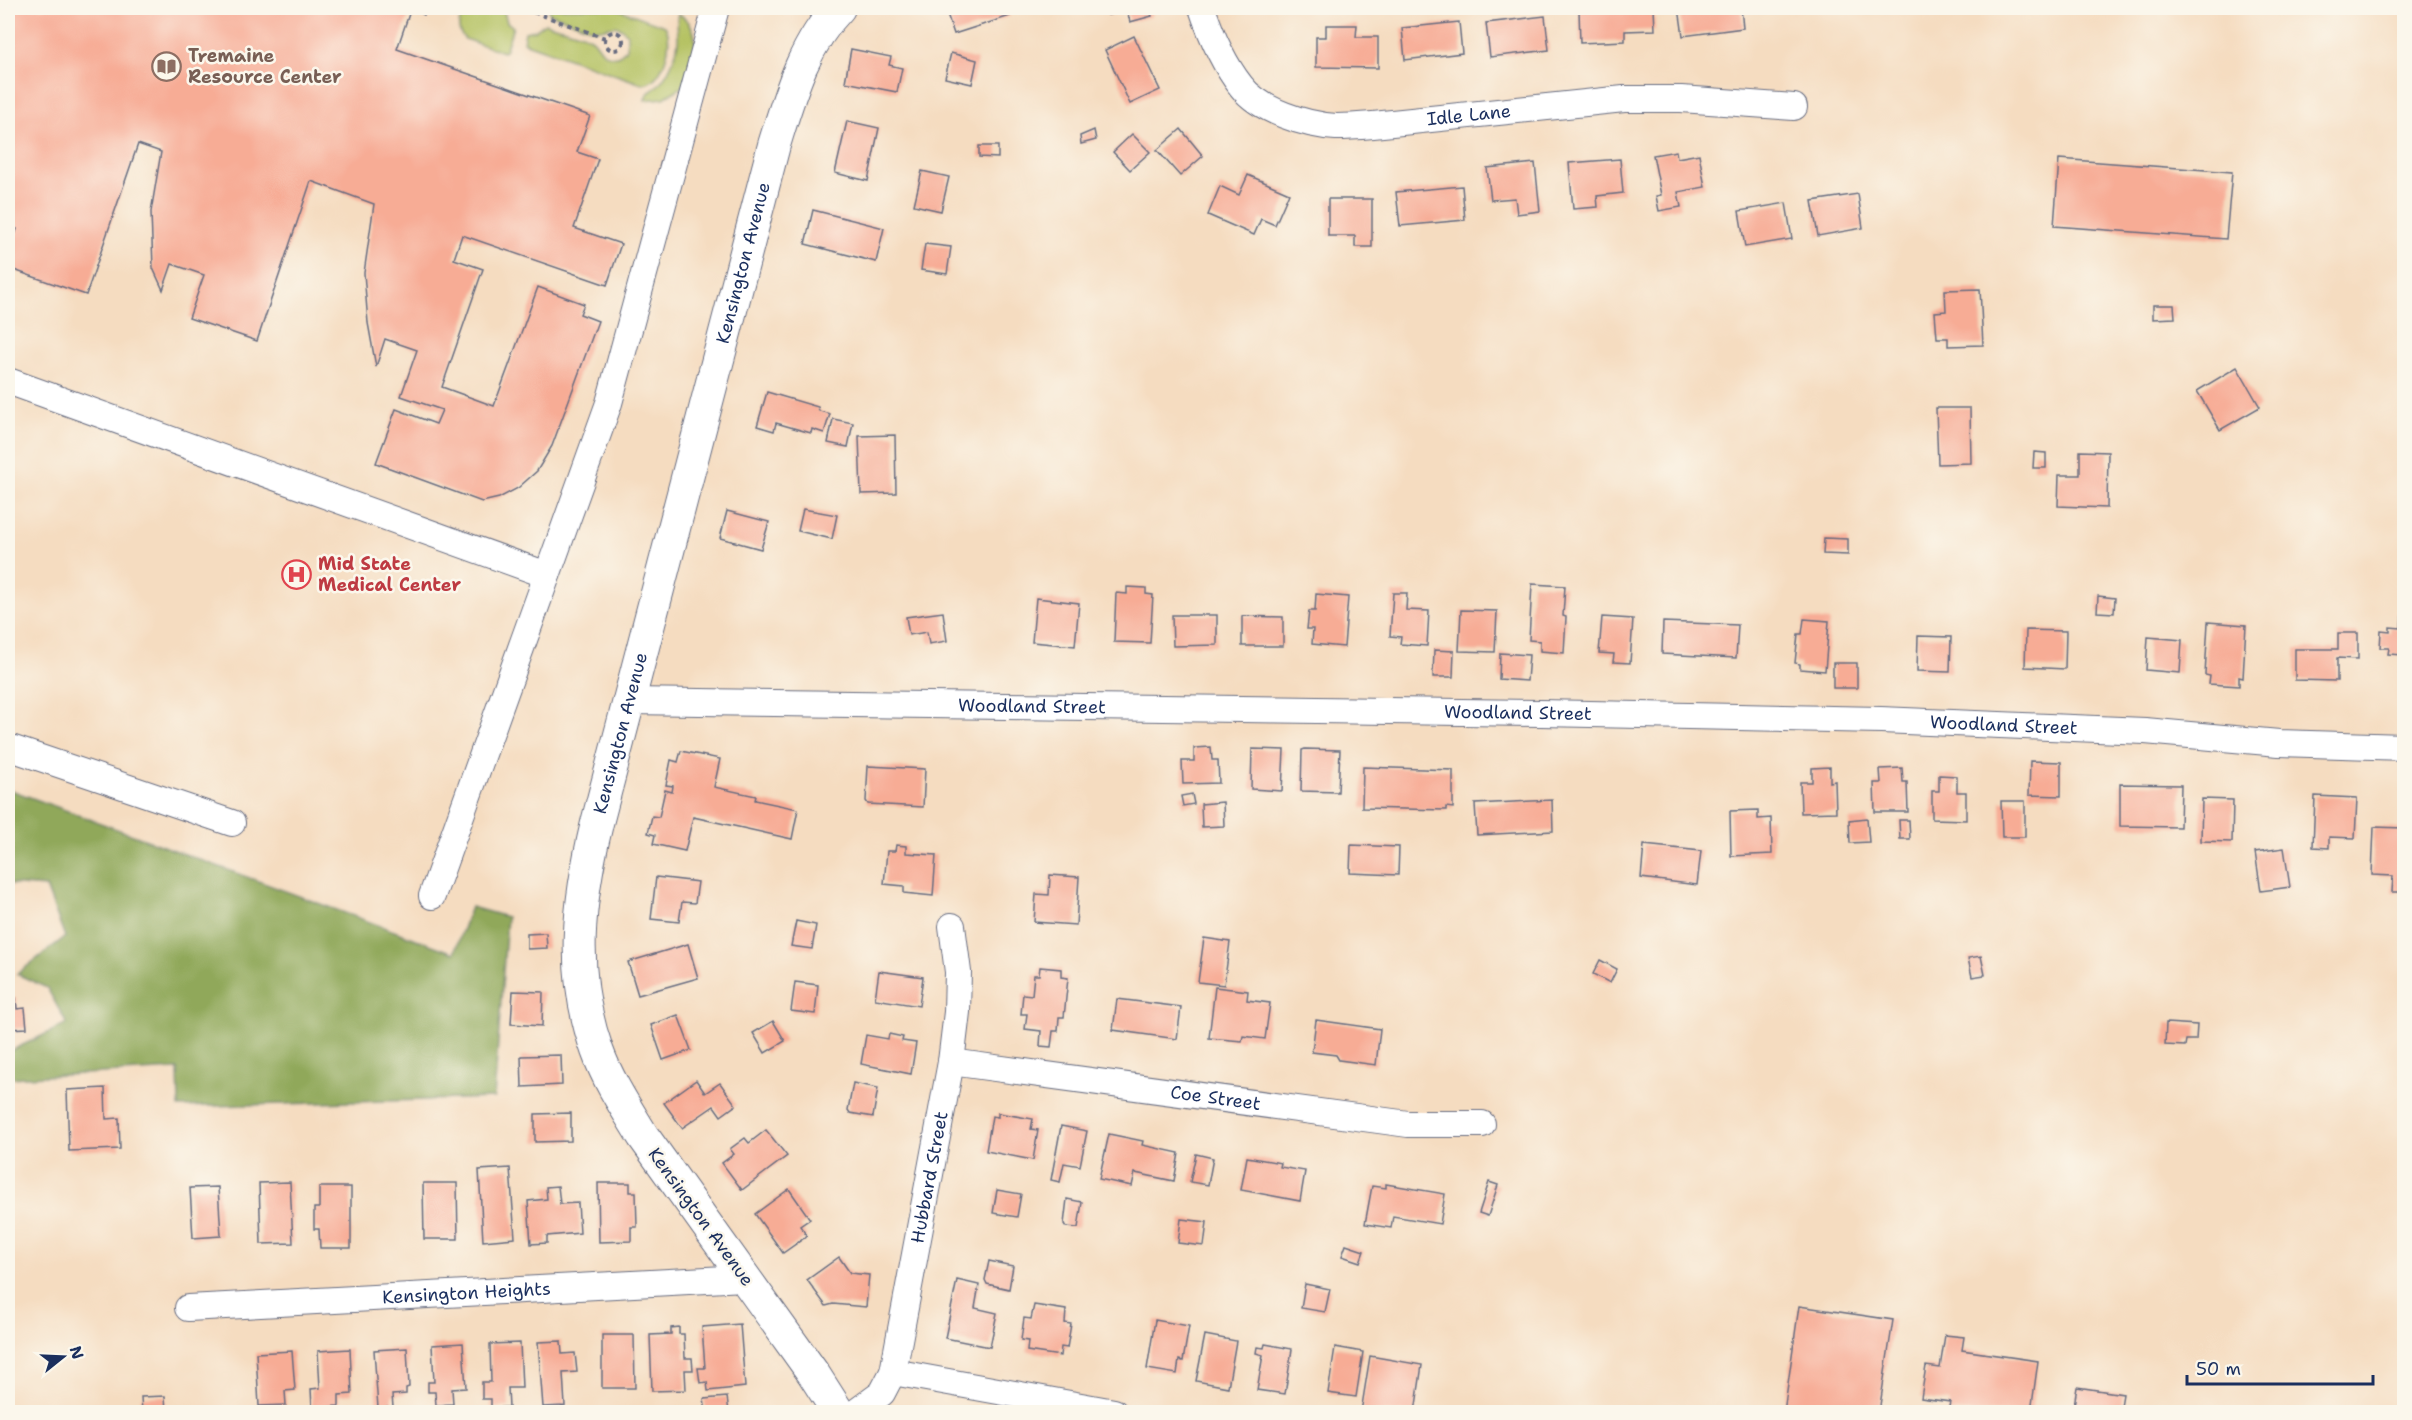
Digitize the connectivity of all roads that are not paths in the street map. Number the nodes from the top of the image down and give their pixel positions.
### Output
1 (714, 8) edge
2 (839, 8) edge
3 (1202, 8) edge
4 (1794, 107) dead end
5 (8, 381) edge
6 (548, 575) junction
7 (628, 701) junction
8 (8, 747) edge
9 (2404, 747) edge
10 (232, 823) dead end
11 (432, 896) dead end
12 (952, 926) dead end
13 (951, 1062) junction
14 (1482, 1124) dead end
15 (744, 1278) junction
16 (188, 1308) dead end
17 (893, 1372) junction
18 (838, 1413) edge
19 (856, 1413) edge
20 (1114, 1413) edge

1 - 6 street
2 - 7 main road, Kensington Avenue
3 - 4 street, Idle Lane
5 - 6 street
6 - 11 street
7 - 9 street, Woodland Street
7 - 15 main road, Kensington Avenue
8 - 10 street
12 - 13 street, Hubbard Street
13 - 14 street, Coe Street
13 - 17 street, Hubbard Street
15 - 16 street, Kensington Heights
15 - 18 main road, Kensington Avenue
17 - 19 street, Hubbard Street
17 - 20 street

